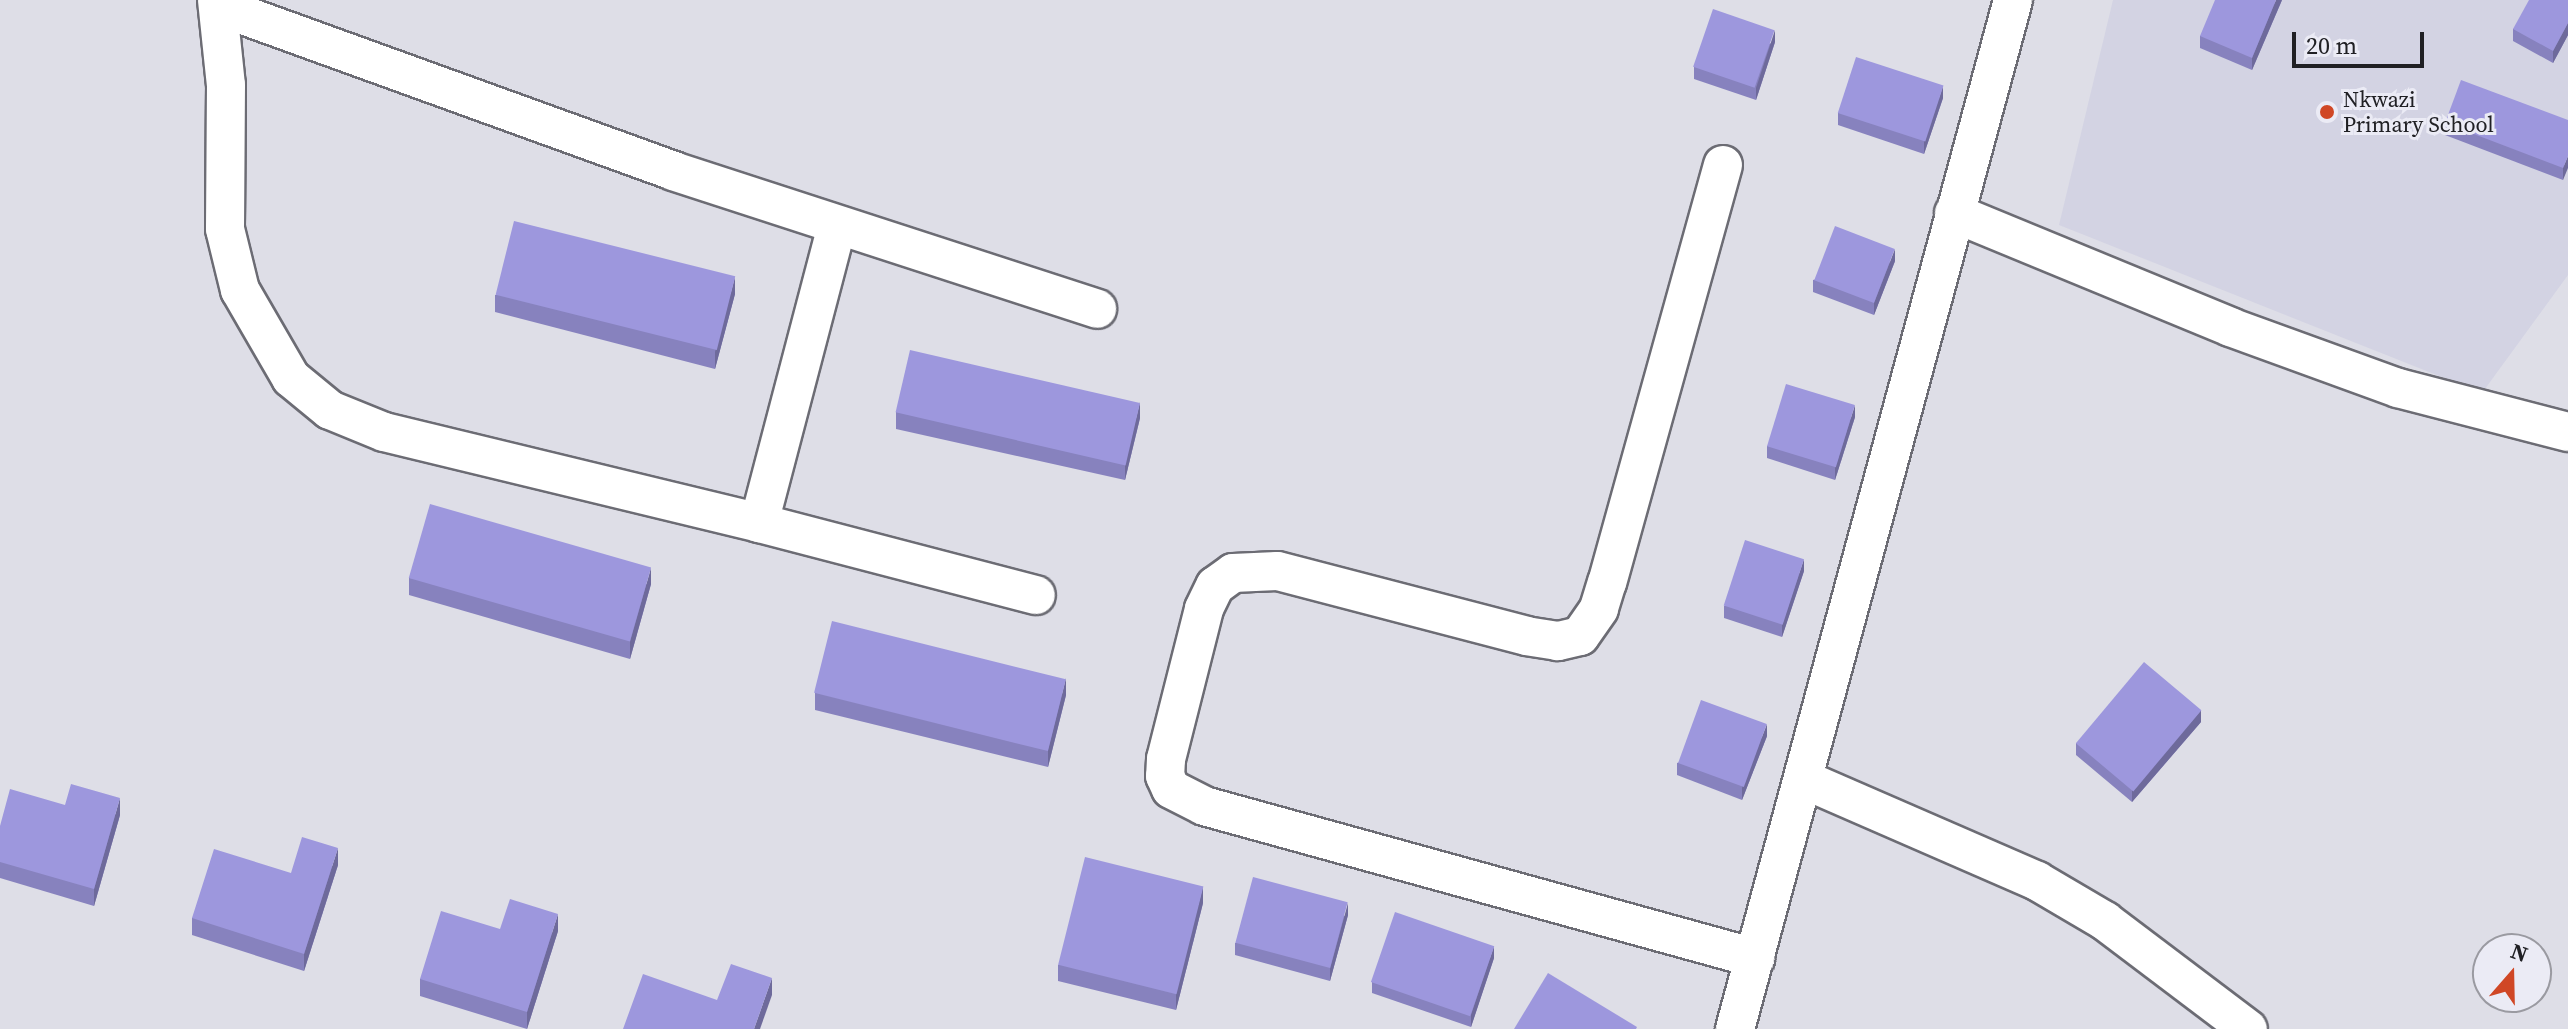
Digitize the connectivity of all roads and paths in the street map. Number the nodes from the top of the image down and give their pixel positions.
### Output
1 (2013, 0) edge
2 (219, 4) edge
3 (1723, 165) dead end
4 (1954, 213) junction
5 (837, 226) junction
6 (1097, 309) dead end
7 (2568, 432) edge
8 (759, 523) junction
9 (1036, 595) dead end
10 (1805, 780) junction
11 (1755, 958) junction
12 (1735, 1029) edge
13 (2248, 1029) edge

1 - 4 street
2 - 5 street
2 - 8 street
3 - 11 street
4 - 7 street
4 - 10 street
5 - 6 street
5 - 8 street
8 - 9 street
10 - 11 street
10 - 13 street
11 - 12 street

